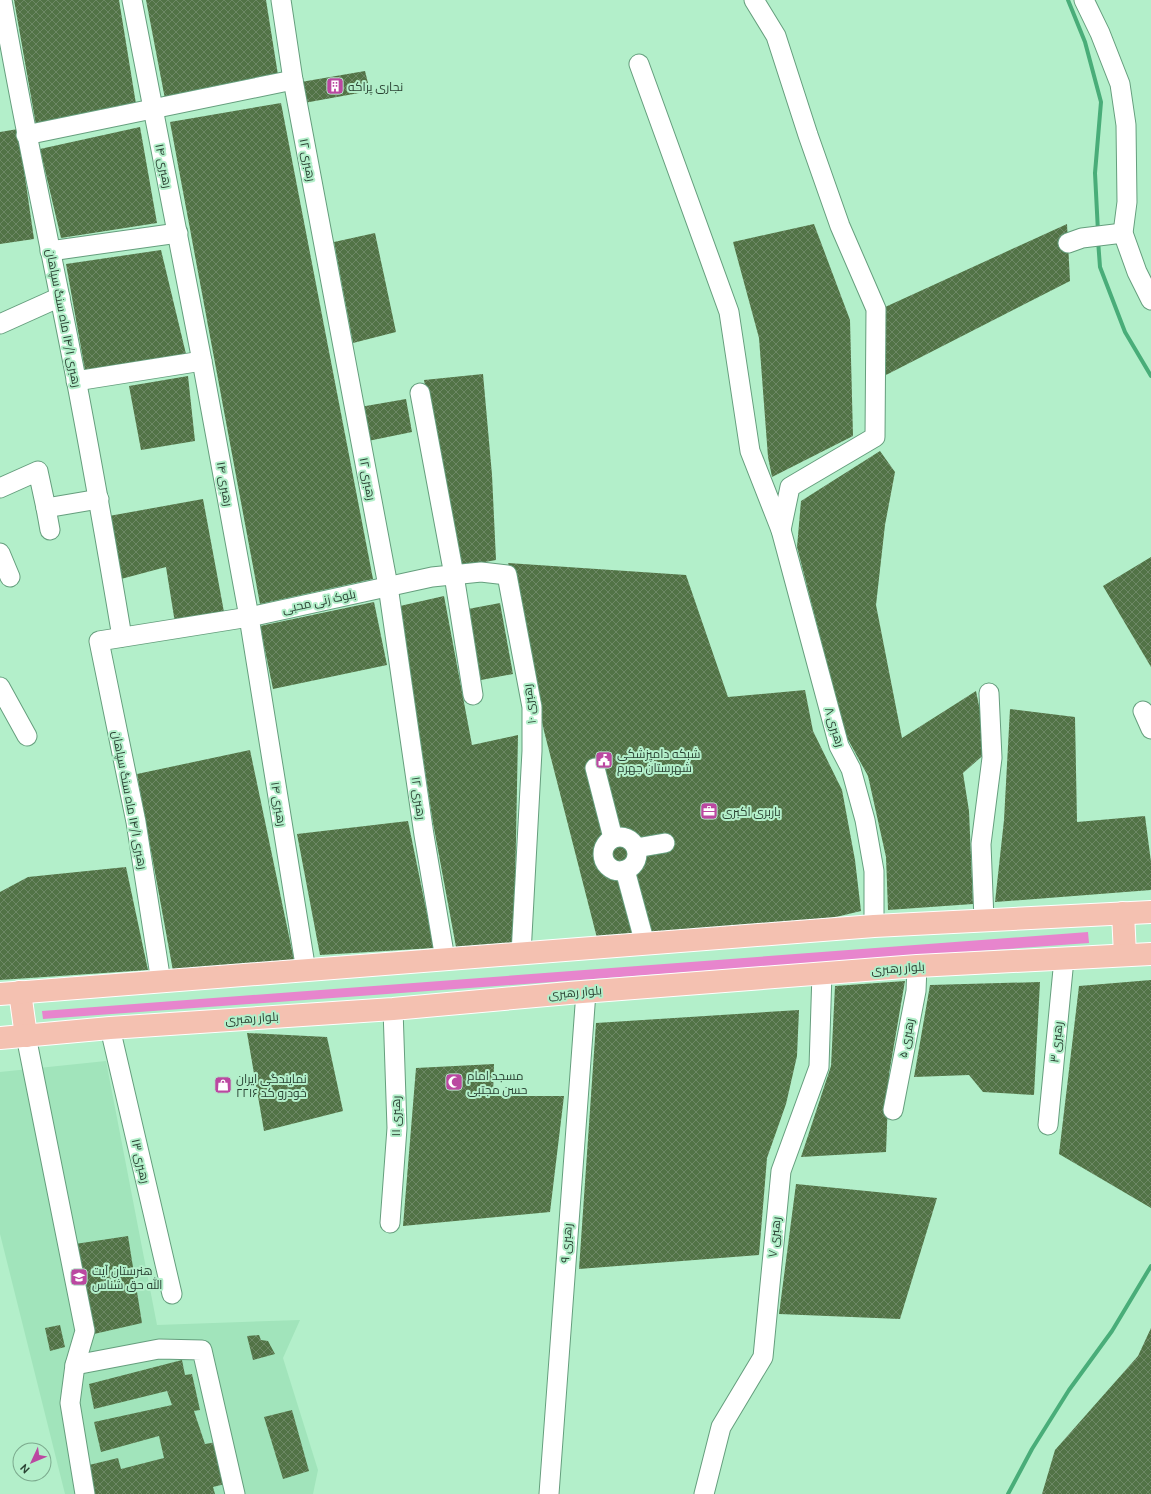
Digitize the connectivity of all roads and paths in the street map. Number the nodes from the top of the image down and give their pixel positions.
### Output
1 (2, 0) edge
2 (132, 0) edge
3 (281, 0) edge
4 (754, 0) edge
5 (1084, 0) edge
6 (639, 64) dead end
7 (293, 80) junction
8 (153, 110) junction
9 (26, 135) junction
10 (178, 233) junction
11 (1116, 234) junction
12 (1075, 241) dead end
13 (50, 251) junction
14 (60, 297) junction
15 (1151, 300) edge
16 (0, 324) edge
17 (202, 361) junction
18 (76, 381) junction
19 (420, 393) dead end
20 (0, 488) edge
21 (99, 499) junction
22 (46, 508) junction
23 (50, 530) dead end
24 (781, 530) junction
25 (0, 553) edge
26 (454, 575) junction
27 (10, 577) dead end
28 (388, 586) junction
29 (249, 617) junction
30 (122, 638) junction
31 (0, 687) edge
32 (989, 693) dead end
33 (473, 695) dead end
34 (1143, 711) dead end
35 (1151, 729) edge
36 (28, 736) dead end
37 (595, 768) dead end
38 (613, 838) junction
39 (665, 842) dead end
40 (636, 848) junction
41 (625, 870) junction
42 (1151, 912) edge
43 (1123, 913) junction
44 (984, 920) junction
45 (874, 926) junction
46 (645, 944) junction
47 (521, 954) junction
48 (1151, 954) edge
49 (1125, 955) junction
50 (445, 959) junction
51 (1064, 960) junction
52 (917, 966) junction
53 (306, 971) junction
54 (822, 974) junction
55 (161, 982) junction
56 (586, 992) junction
57 (10, 993) edge
58 (393, 1009) junction
59 (110, 1028) junction
60 (26, 1036) junction
61 (0, 1038) edge
62 (893, 1110) dead end
63 (1048, 1125) dead end
64 (390, 1223) dead end
65 (172, 1294) dead end
66 (75, 1365) junction
67 (85, 1494) edge
68 (235, 1494) edge
69 (549, 1494) edge
70 (704, 1494) edge

1 - 9 street, رهبری ۱۴/۱ ماه سنگ سپاهان
2 - 8 street, رهبری ۱۴
3 - 7 street, رهبری ۱۲
4 - 24 street
5 - 11 street
6 - 24 street, رهبری ۸
7 - 8 street
7 - 28 street, رهبری ۱۲
8 - 9 street
8 - 10 street, رهبری ۱۴
9 - 13 street, رهبری ۱۴/۱ ماه سنگ سپاهان
10 - 13 street
10 - 17 street, رهبری ۱۴
11 - 12 street
11 - 15 street
13 - 14 street, رهبری ۱۴/۱ ماه سنگ سپاهان
14 - 16 street
14 - 18 street, رهبری ۱۴/۱ ماه سنگ سپاهان
17 - 18 street
17 - 29 street, رهبری ۱۴
18 - 21 street, رهبری ۱۴/۱ ماه سنگ سپاهان
19 - 26 street
20 - 22 street
21 - 22 street
21 - 30 street, رهبری ۱۴/۱ ماه سنگ سپاهان
22 - 23 street
24 - 45 street, رهبری ۸
25 - 27 street
26 - 28 street, رهبری ۱۰
26 - 33 street
26 - 47 street, رهبری ۱۰
28 - 29 street, بلوک زنی محبی
28 - 50 street, رهبری ۱۲
29 - 30 street, رهبری ۱۴/۱ ماه سنگ سپاهان
29 - 53 street, رهبری ۱۴
30 - 55 street, رهبری ۱۴/۱ ماه سنگ سپاهان
31 - 36 street
32 - 44 street
34 - 35 street
37 - 38 street
38 - 40 street
38 - 41 street
39 - 40 street
40 - 41 street
41 - 46 street
42 - 43 main road
43 - 44 main road
43 - 49 main road
44 - 45 main road
45 - 46 main road
46 - 47 main road
47 - 50 main road
48 - 49 main road, بلوار رهبری
49 - 51 main road, بلوار رهبری
50 - 53 main road
51 - 52 main road, بلوار رهبری
51 - 63 street, رهبری ۳
52 - 54 main road, بلوار رهبری
52 - 62 street, رهبری ۵
53 - 55 main road
54 - 56 main road, بلوار رهبری
54 - 70 street, رهبری ۷
55 - 57 main road
56 - 58 main road, بلوار رهبری
56 - 69 street, رهبری ۹
57 - 60 main road
58 - 59 main road, بلوار رهبری
58 - 64 street, رهبری ۱۱
59 - 60 main road, بلوار رهبری
59 - 65 street, رهبری ۱۳
60 - 61 main road, بلوار رهبری
60 - 66 street
66 - 67 street
66 - 68 street

